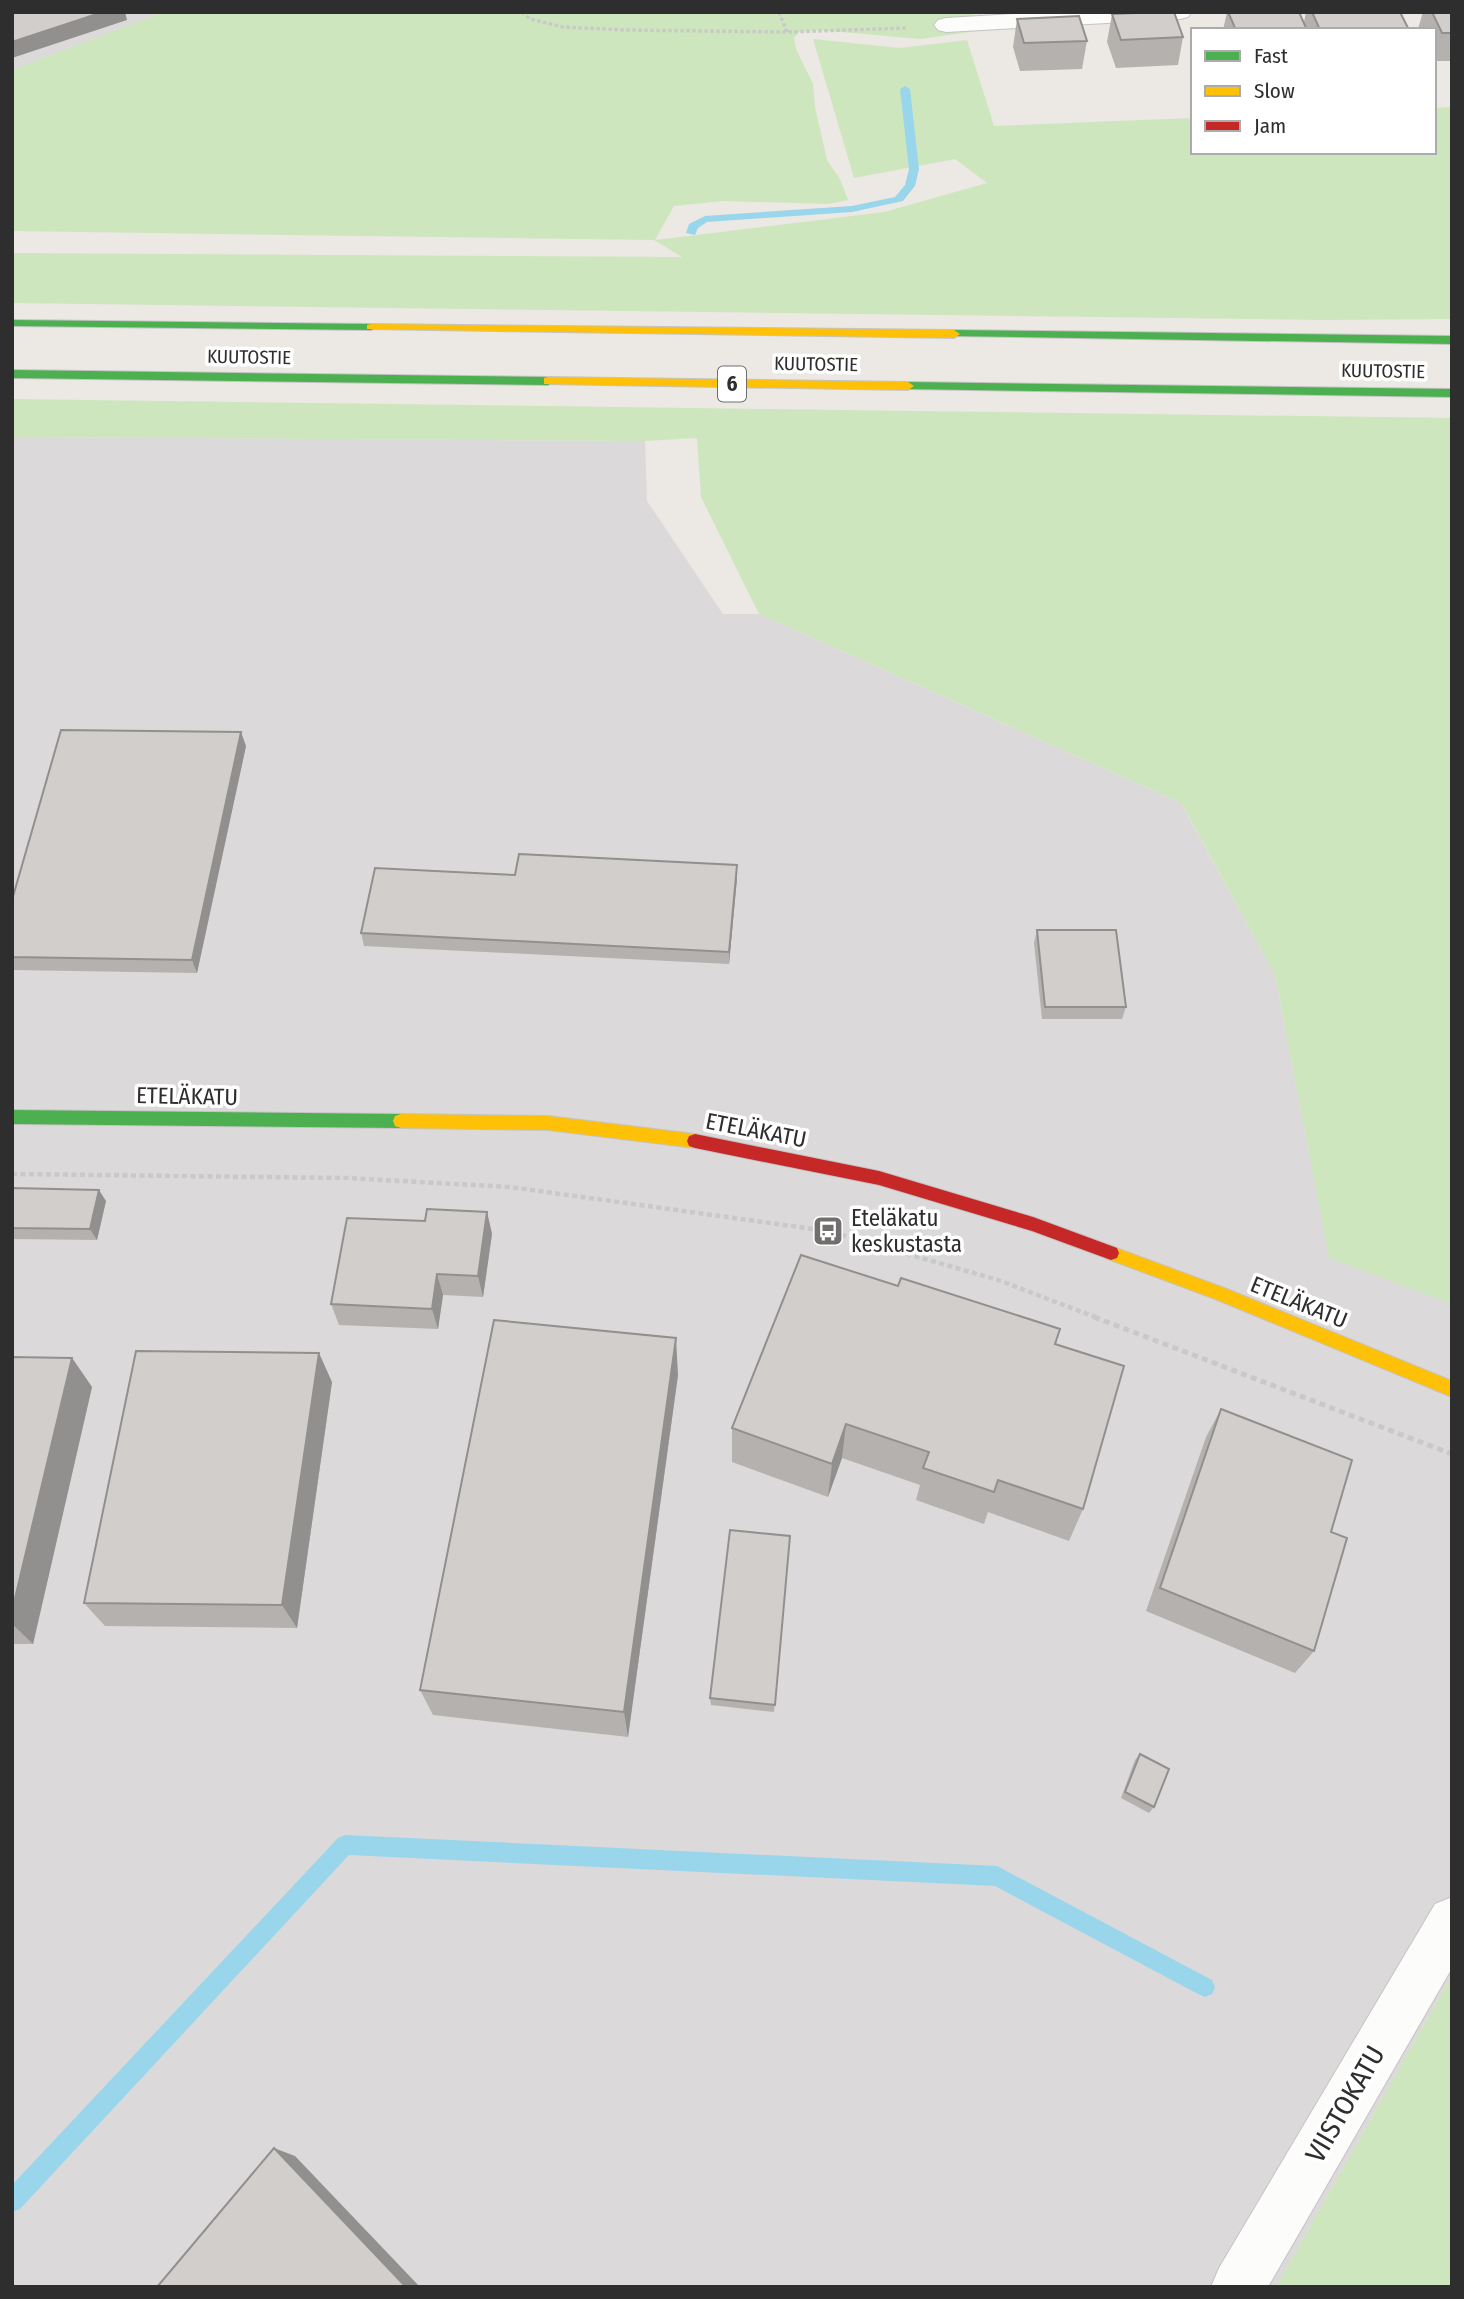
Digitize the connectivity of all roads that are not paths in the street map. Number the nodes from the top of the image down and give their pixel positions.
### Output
1 (1180, 12) edge
2 (1077, 14) edge
3 (946, 26) road end
4 (12, 323) edge
5 (1452, 340) edge
6 (12, 374) edge
7 (1452, 393) edge
8 (12, 1117) edge
9 (1452, 1389) edge
10 (1452, 1921) edge
11 (1238, 2287) edge

1 - 2 street
2 - 3 street
4 - 5 main road, KUUTOSTIE
6 - 7 main road, KUUTOSTIE / 6
8 - 9 main road, ETELÄKATU
10 - 11 street, VIISTOKATU

